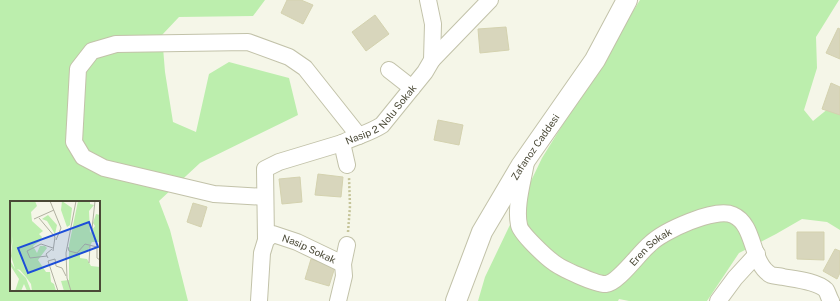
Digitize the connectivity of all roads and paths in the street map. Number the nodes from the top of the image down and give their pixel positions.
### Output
1 (428, 0) edge
2 (490, 0) edge
3 (627, 0) edge
4 (432, 60) junction
5 (389, 70) dead end
6 (412, 88) junction
7 (359, 136) junction
8 (342, 143) junction
9 (526, 158) junction
10 (347, 165) joint
11 (266, 197) junction
12 (266, 240) junction
13 (346, 245) joint
14 (757, 254) junction
15 (343, 264) junction
16 (259, 301) edge
17 (338, 301) edge
18 (456, 301) edge
19 (718, 301) edge
20 (831, 301) edge

1 - 4 street
2 - 4 street, Nasip 2 Nolu Sokak
3 - 9 street, Zafanoz Caddesi
4 - 6 street, Nasip 2 Nolu Sokak
5 - 6 street
6 - 7 street, Nasip 2 Nolu Sokak
7 - 8 street, Nasip 2 Nolu Sokak
7 - 11 street
8 - 10 street, Nasip 2 Nolu Sokak
8 - 11 street
9 - 14 street, Eren Sokak
9 - 18 street, Zafanoz Caddesi
10 - 13 path
11 - 12 street
12 - 15 street, Nasip Sokak
12 - 16 street, Nasip Sokak
13 - 15 street
14 - 19 street
14 - 20 street, Eren Sokak
15 - 17 street

